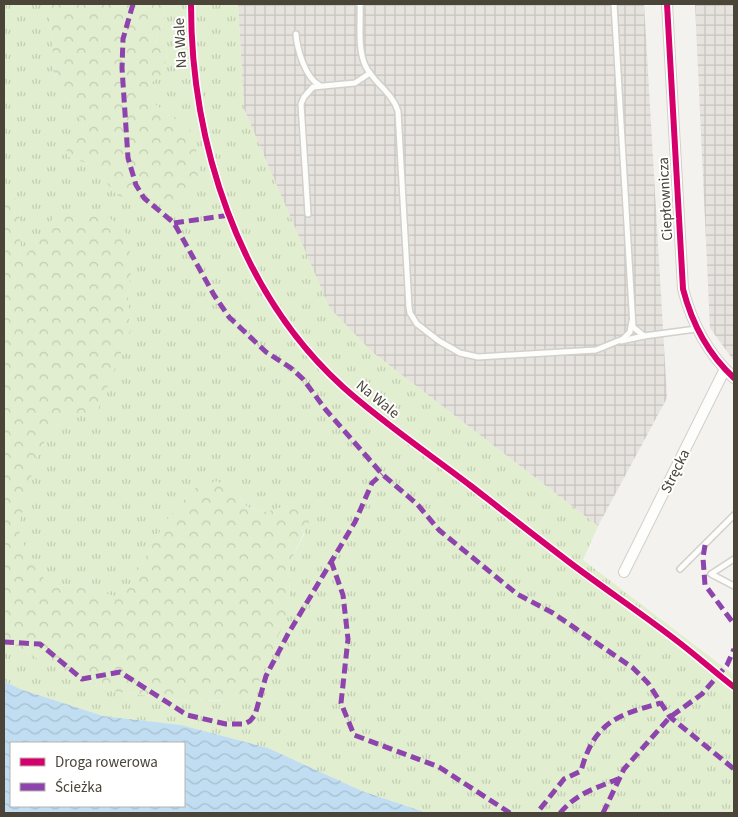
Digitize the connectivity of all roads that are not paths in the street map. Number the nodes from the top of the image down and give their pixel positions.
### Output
1 (360, 4) edge
2 (614, 4) edge
3 (668, 4) edge
4 (296, 34) dead end
5 (370, 74) junction
6 (320, 85) junction
7 (308, 214) dead end
8 (632, 321) junction
9 (696, 329) junction
10 (647, 336) junction
11 (617, 342) junction
12 (725, 369) junction
13 (734, 378) edge
14 (734, 515) edge
15 (734, 559) edge
16 (680, 570) dead end
17 (624, 572) dead end
18 (734, 586) edge

1 - 5 lane
2 - 8 lane
3 - 9 street, Ciepłownicza
4 - 6 lane
5 - 6 lane
5 - 11 lane
6 - 7 lane
8 - 10 lane
8 - 11 lane
9 - 10 lane
9 - 12 street, Ciepłownicza
10 - 11 lane
12 - 13 street, Ciepłownicza
12 - 17 street, Stręcka
14 - 16 lane
15 - 18 lane

